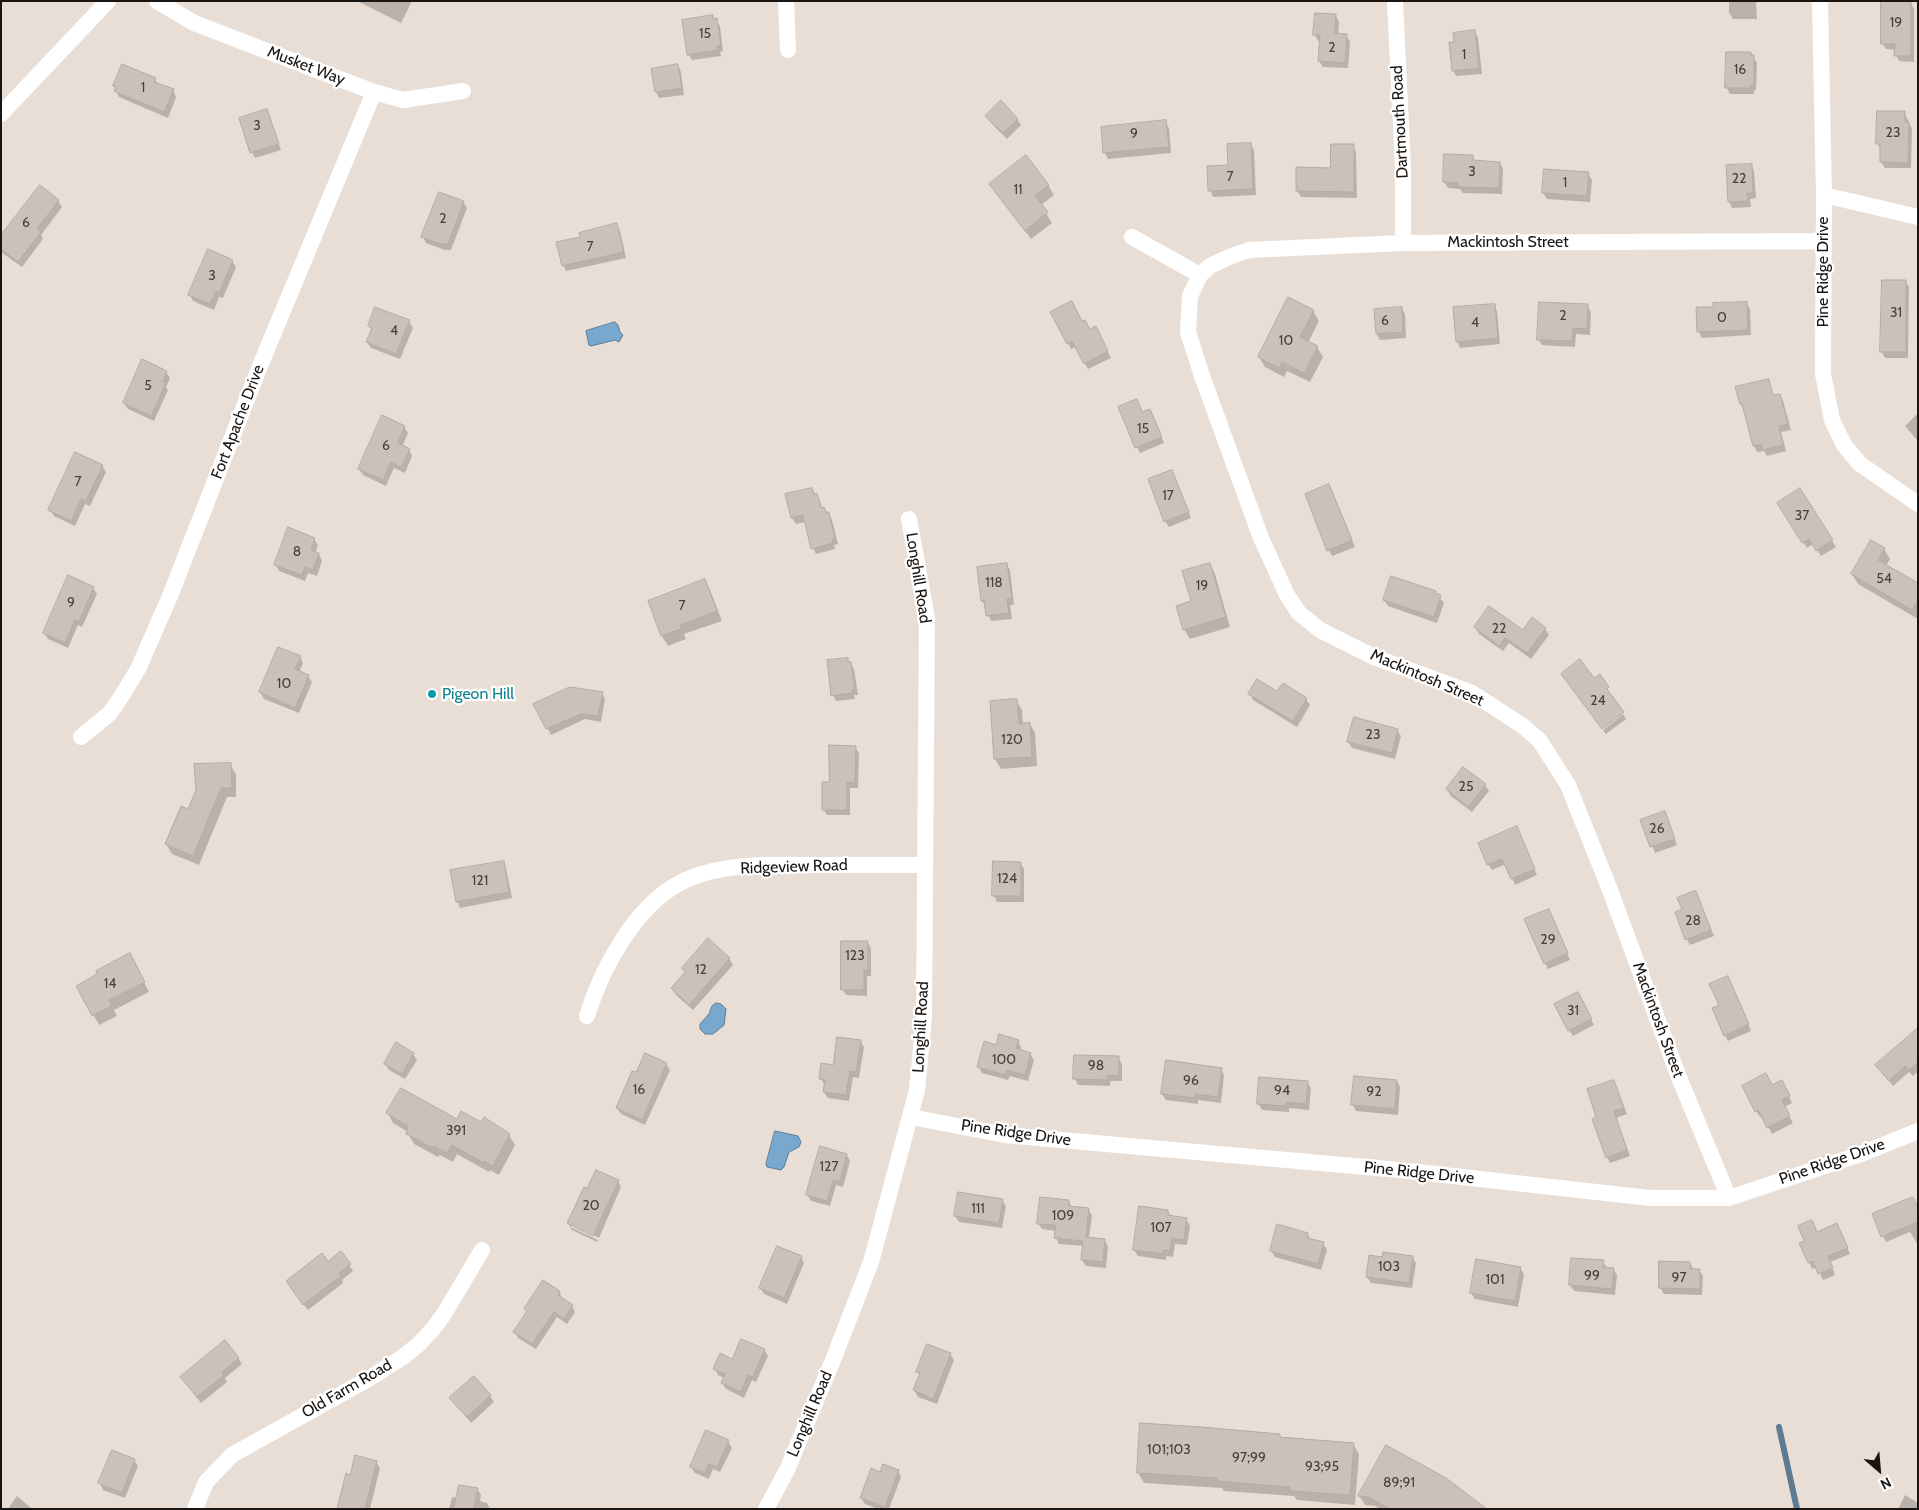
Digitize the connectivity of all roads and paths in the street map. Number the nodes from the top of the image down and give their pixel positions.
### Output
1 (108, 1) edge
2 (157, 1) edge
3 (786, 1) edge
4 (1395, 1) edge
5 (1820, 1) edge
6 (788, 50) dead end
7 (463, 91) dead end
8 (374, 92) junction
9 (1, 114) edge
10 (1824, 196) junction
11 (1918, 217) edge
12 (1132, 237) dead end
13 (1823, 241) junction
14 (1403, 243) junction
15 (1200, 275) junction
16 (1918, 504) edge
17 (909, 519) dead end
18 (81, 736) dead end
19 (925, 865) junction
20 (587, 1016) dead end
21 (911, 1117) junction
22 (1918, 1131) edge
23 (1729, 1198) junction
24 (482, 1250) dead end
25 (195, 1509) edge
26 (766, 1509) edge

1 - 9 street
2 - 8 street, Musket Way
3 - 6 street
4 - 14 street, Dartmouth Road
5 - 10 street, Pine Ridge Drive
7 - 8 street, Musket Way
8 - 18 street, Fort Apache Drive
10 - 11 street
10 - 13 street, Pine Ridge Drive
12 - 15 street
13 - 14 street, Mackintosh Street
13 - 16 street, Pine Ridge Drive
14 - 15 street, Mackintosh Street
15 - 23 street, Mackintosh Street
17 - 19 street, Longhill Road
19 - 20 street, Ridgeview Road
19 - 21 street, Longhill Road
21 - 23 street, Pine Ridge Drive
21 - 26 street, Longhill Road
22 - 23 street, Pine Ridge Drive
24 - 25 street, Old Farm Road

